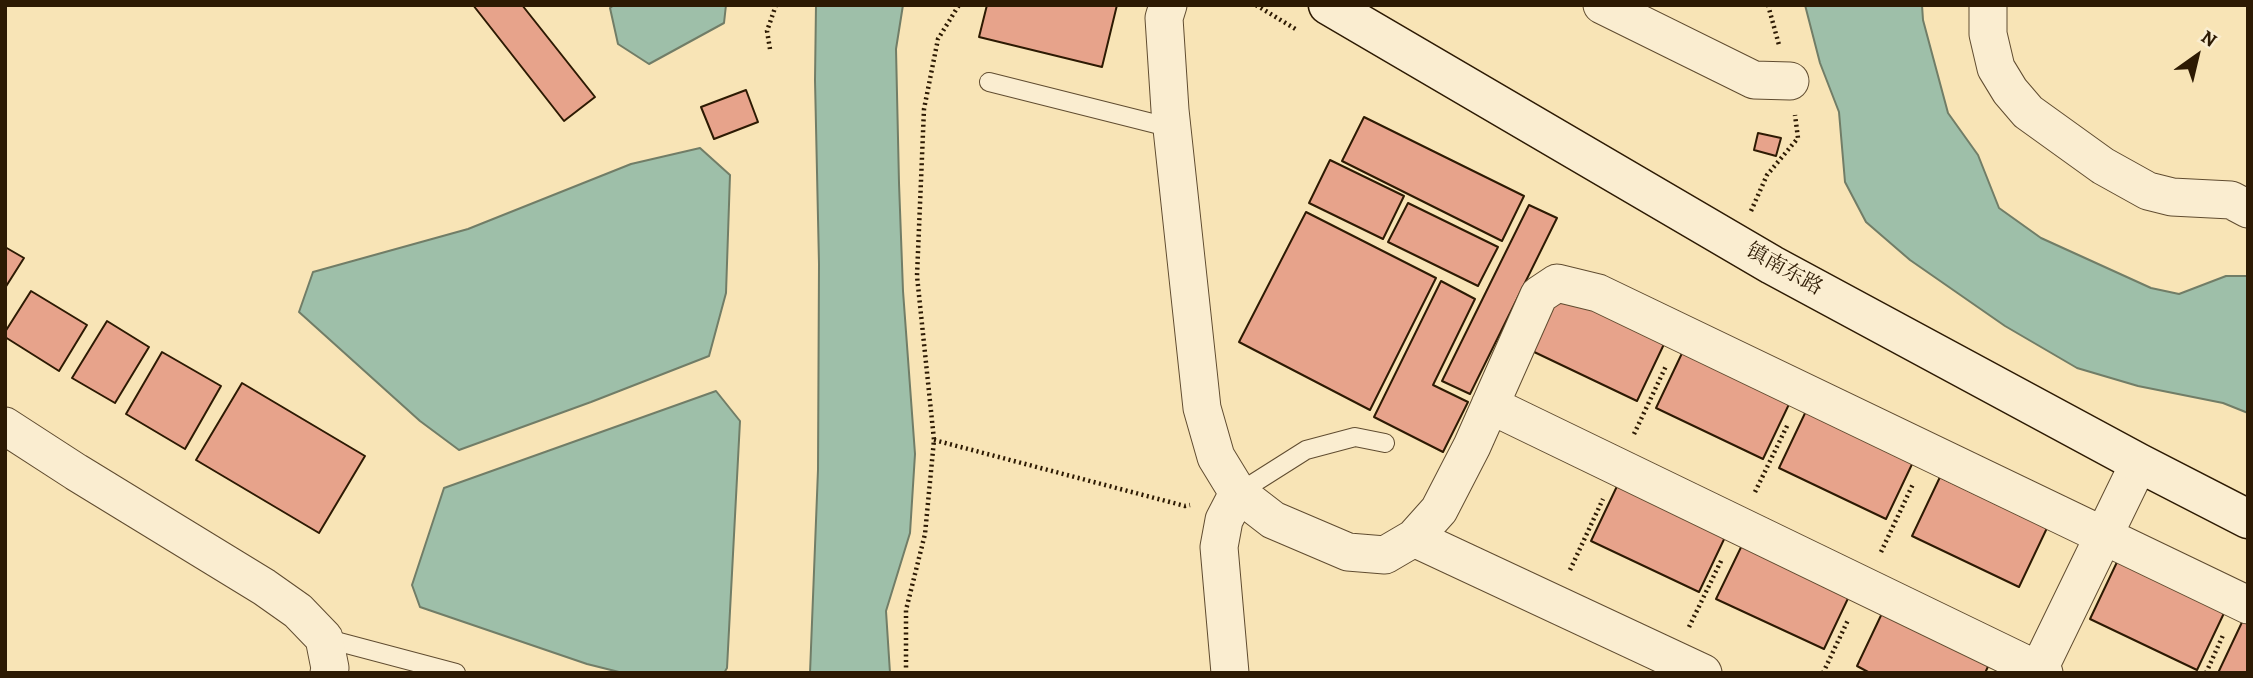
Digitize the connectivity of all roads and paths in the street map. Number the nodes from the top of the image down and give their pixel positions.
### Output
1 (776, 5) edge
2 (959, 5) edge
3 (1168, 5) edge
4 (1328, 5) edge
5 (1602, 5) edge
6 (1988, 5) edge
7 (770, 49) dead end
8 (1790, 81) dead end
9 (989, 82) dead end
10 (1172, 128) junction
11 (2248, 209) edge
12 (1490, 405) junction
13 (5, 426) edge
14 (934, 440) junction
15 (1385, 443) dead end
16 (2139, 463) junction
17 (1238, 493) junction
18 (2248, 519) edge
19 (2103, 536) junction
20 (1414, 538) junction
21 (2248, 605) edge
22 (327, 655) edge
23 (2040, 672) edge
24 (456, 673) edge
25 (906, 673) edge
26 (1230, 673) edge
27 (1703, 673) edge

1 - 7 path
2 - 14 path
3 - 10 street
4 - 16 street, 镇南东路
5 - 8 street
6 - 11 street
9 - 10 lane
10 - 17 street
12 - 19 street
12 - 20 street
12 - 23 street
13 - 22 street
14 - 17 path
14 - 25 path
15 - 17 lane
16 - 18 street, 镇南东路
16 - 19 street
17 - 20 street
17 - 26 street
19 - 21 street
19 - 23 street
20 - 27 street
22 - 24 lane

